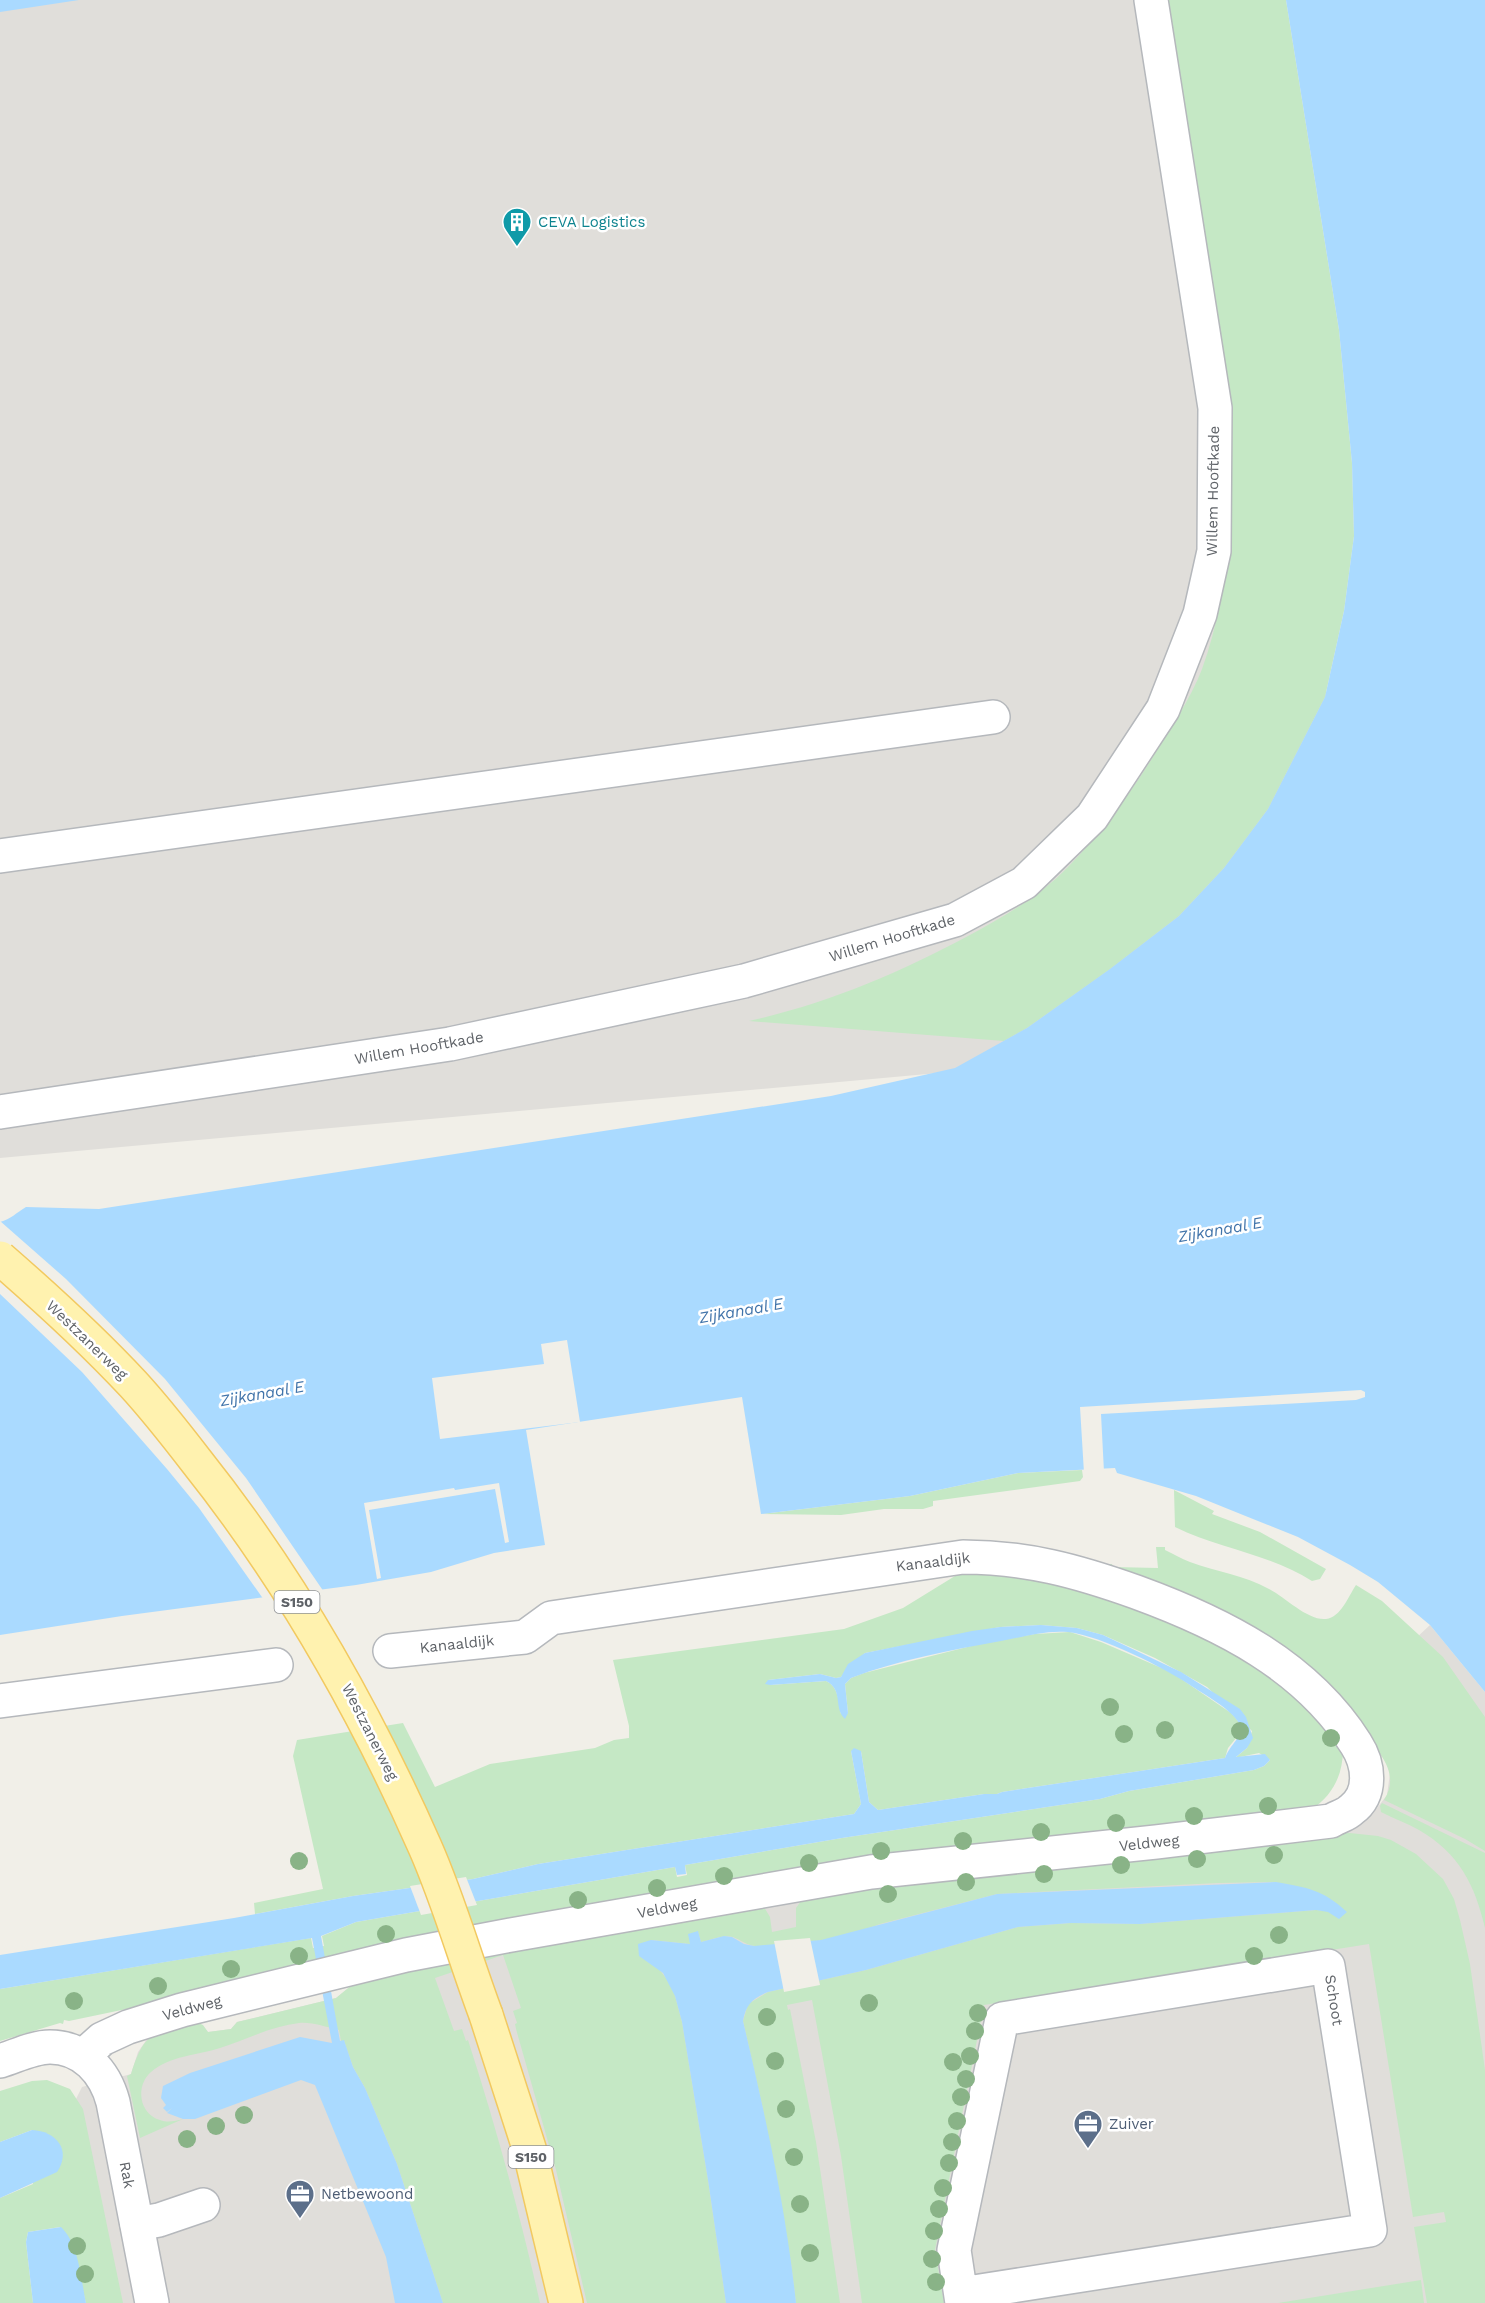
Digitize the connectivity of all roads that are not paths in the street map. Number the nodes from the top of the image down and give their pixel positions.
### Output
1 (1151, 0) edge
2 (993, 717) dead end
3 (0, 856) edge
4 (0, 1112) edge
5 (0, 1258) edge
6 (390, 1651) dead end
7 (276, 1665) dead end
8 (0, 1701) edge
9 (1352, 1810) joint
10 (83, 2056) junction
11 (0, 2061) edge
12 (202, 2205) dead end
13 (136, 2224) junction
14 (962, 2299) edge
15 (152, 2303) edge
16 (567, 2303) edge

1 - 4 street, Willem Hooftkade
2 - 3 street
5 - 16 main road, Westzanerweg / S150, bridge
6 - 9 street, Kanaaldijk
7 - 8 street
9 - 10 street, Veldweg
10 - 11 street
10 - 13 street, Rak
12 - 13 street
13 - 15 street, Rak
14 - 14 street, Schoot

